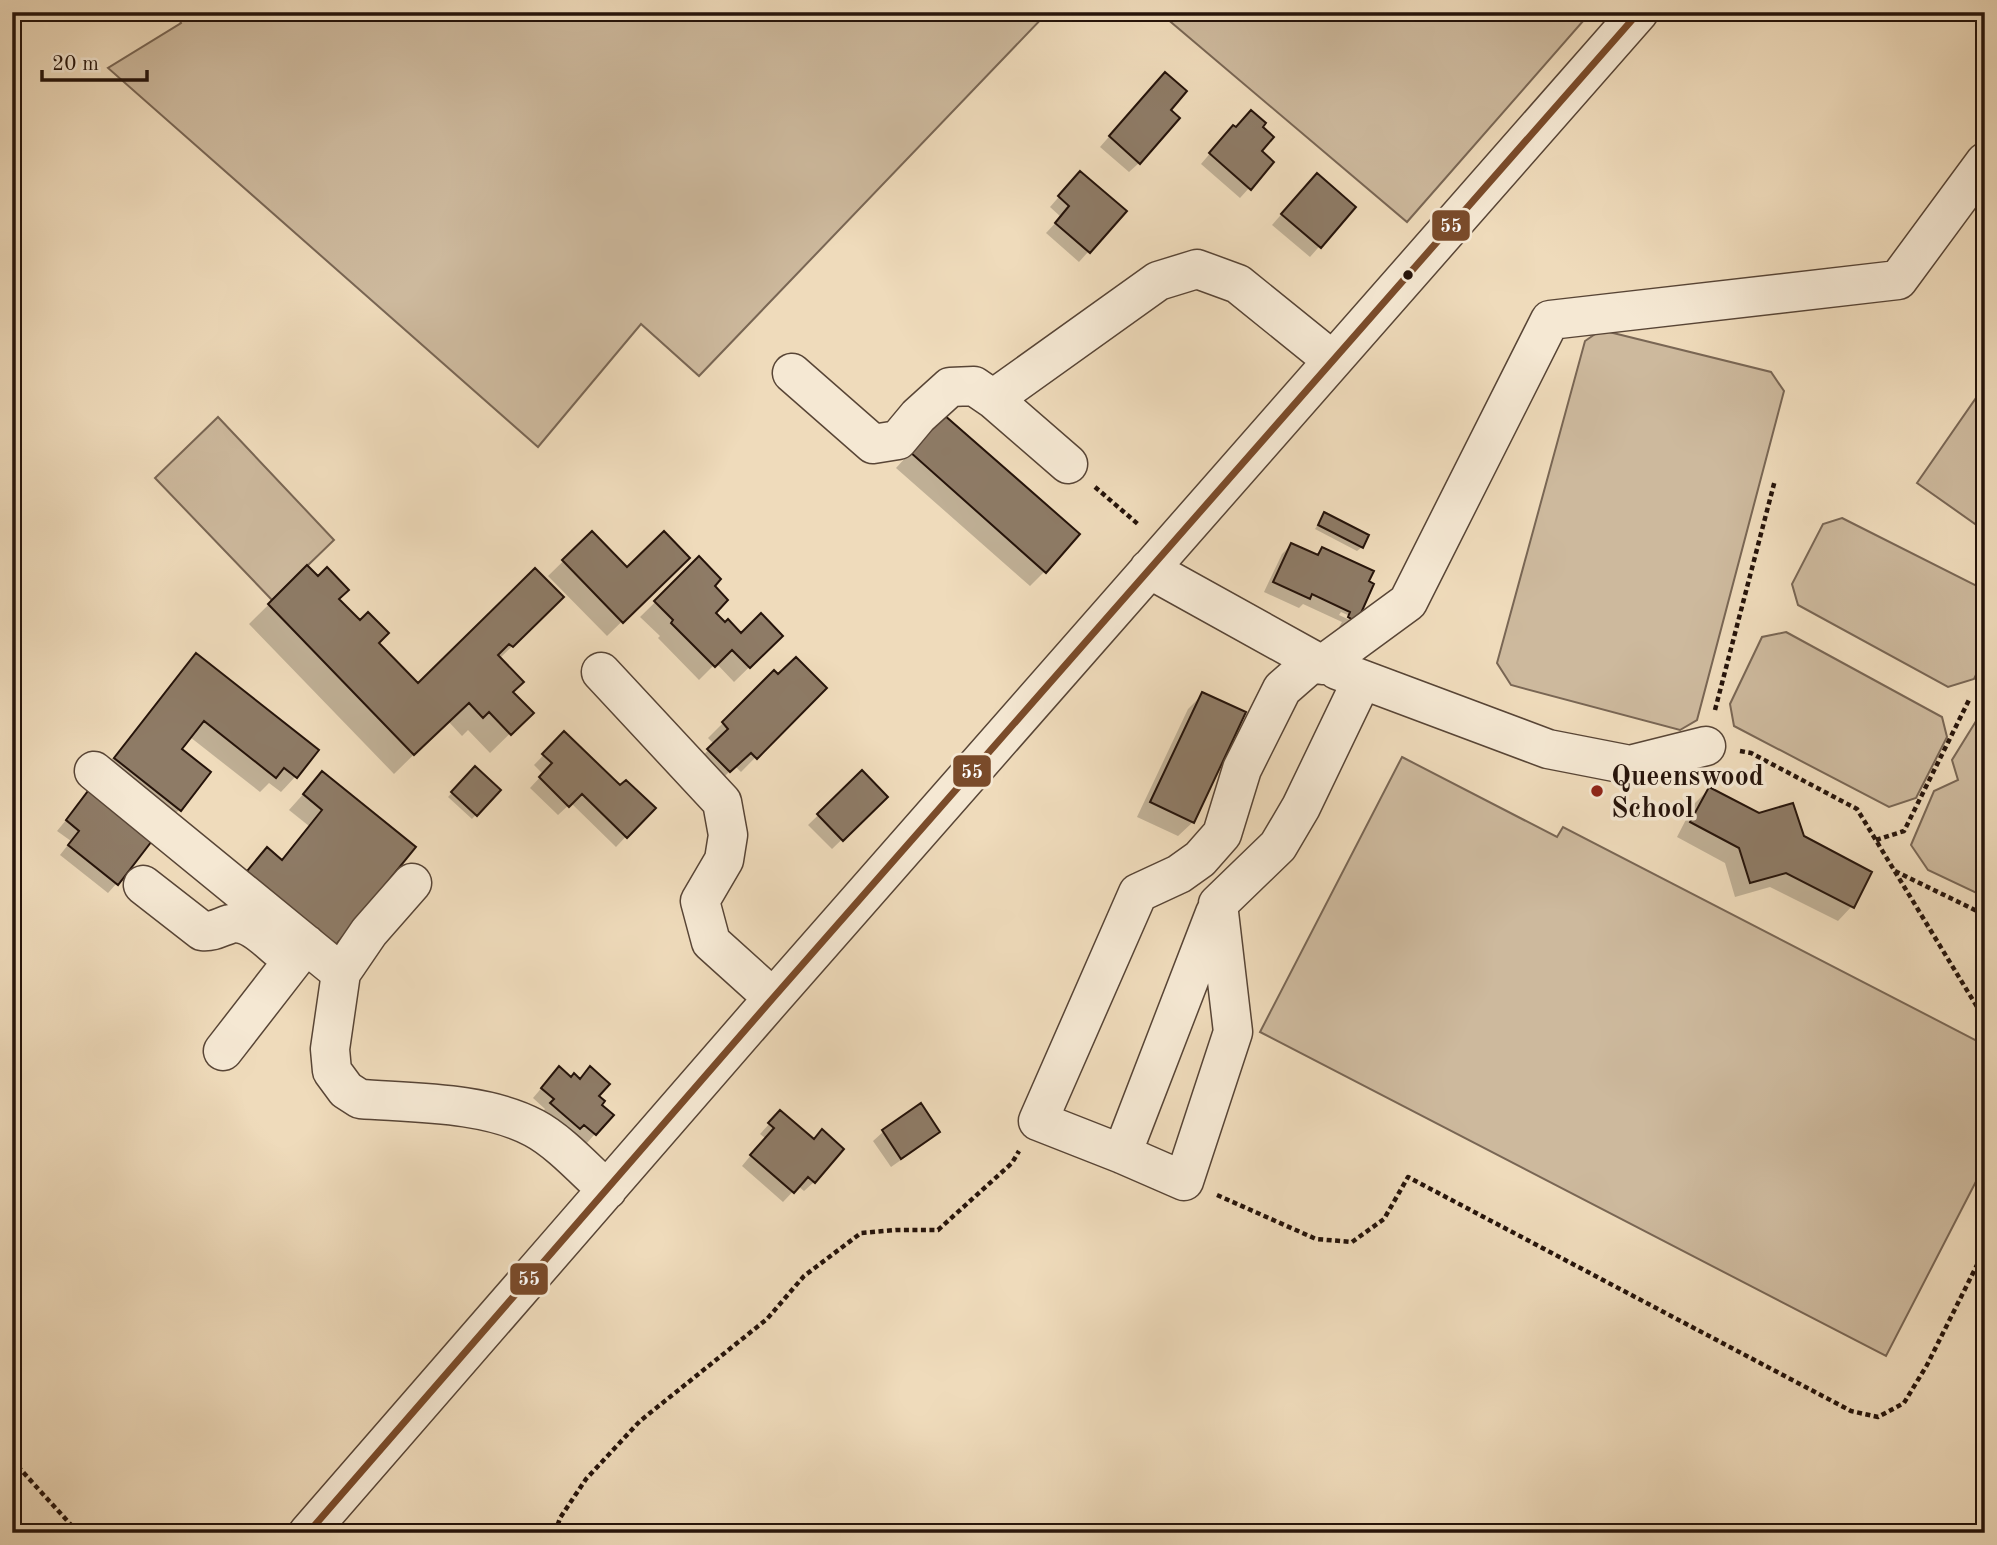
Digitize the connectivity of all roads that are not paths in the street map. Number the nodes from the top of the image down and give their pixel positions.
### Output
1 (1639, 12) edge
2 (1985, 162) edge
3 (1332, 360) junction
4 (792, 373) dead end
5 (993, 399) junction
6 (1068, 464) road end
7 (1158, 559) junction
8 (1318, 663) junction
9 (601, 672) dead end
10 (1362, 680) junction
11 (1706, 746) road end
12 (94, 771) dead end
13 (1222, 834) junction
14 (412, 883) dead end
15 (143, 885) dead end
16 (1218, 904) junction
17 (299, 953) junction
18 (341, 973) junction
19 (773, 998) junction
20 (223, 1051) dead end
21 (1122, 1154) junction
22 (607, 1191) junction
23 (308, 1533) edge

1 - 3 street
2 - 8 street
3 - 5 street
3 - 7 street
4 - 5 street
5 - 6 street
7 - 8 street
7 - 19 street
8 - 10 street
8 - 13 street
9 - 19 street
10 - 11 street
10 - 16 street
12 - 17 street
13 - 16 street
13 - 21 street
14 - 18 street
15 - 17 street
16 - 21 street
16 - 21 street
17 - 18 street
17 - 20 street
18 - 22 street
19 - 22 street
22 - 23 street

